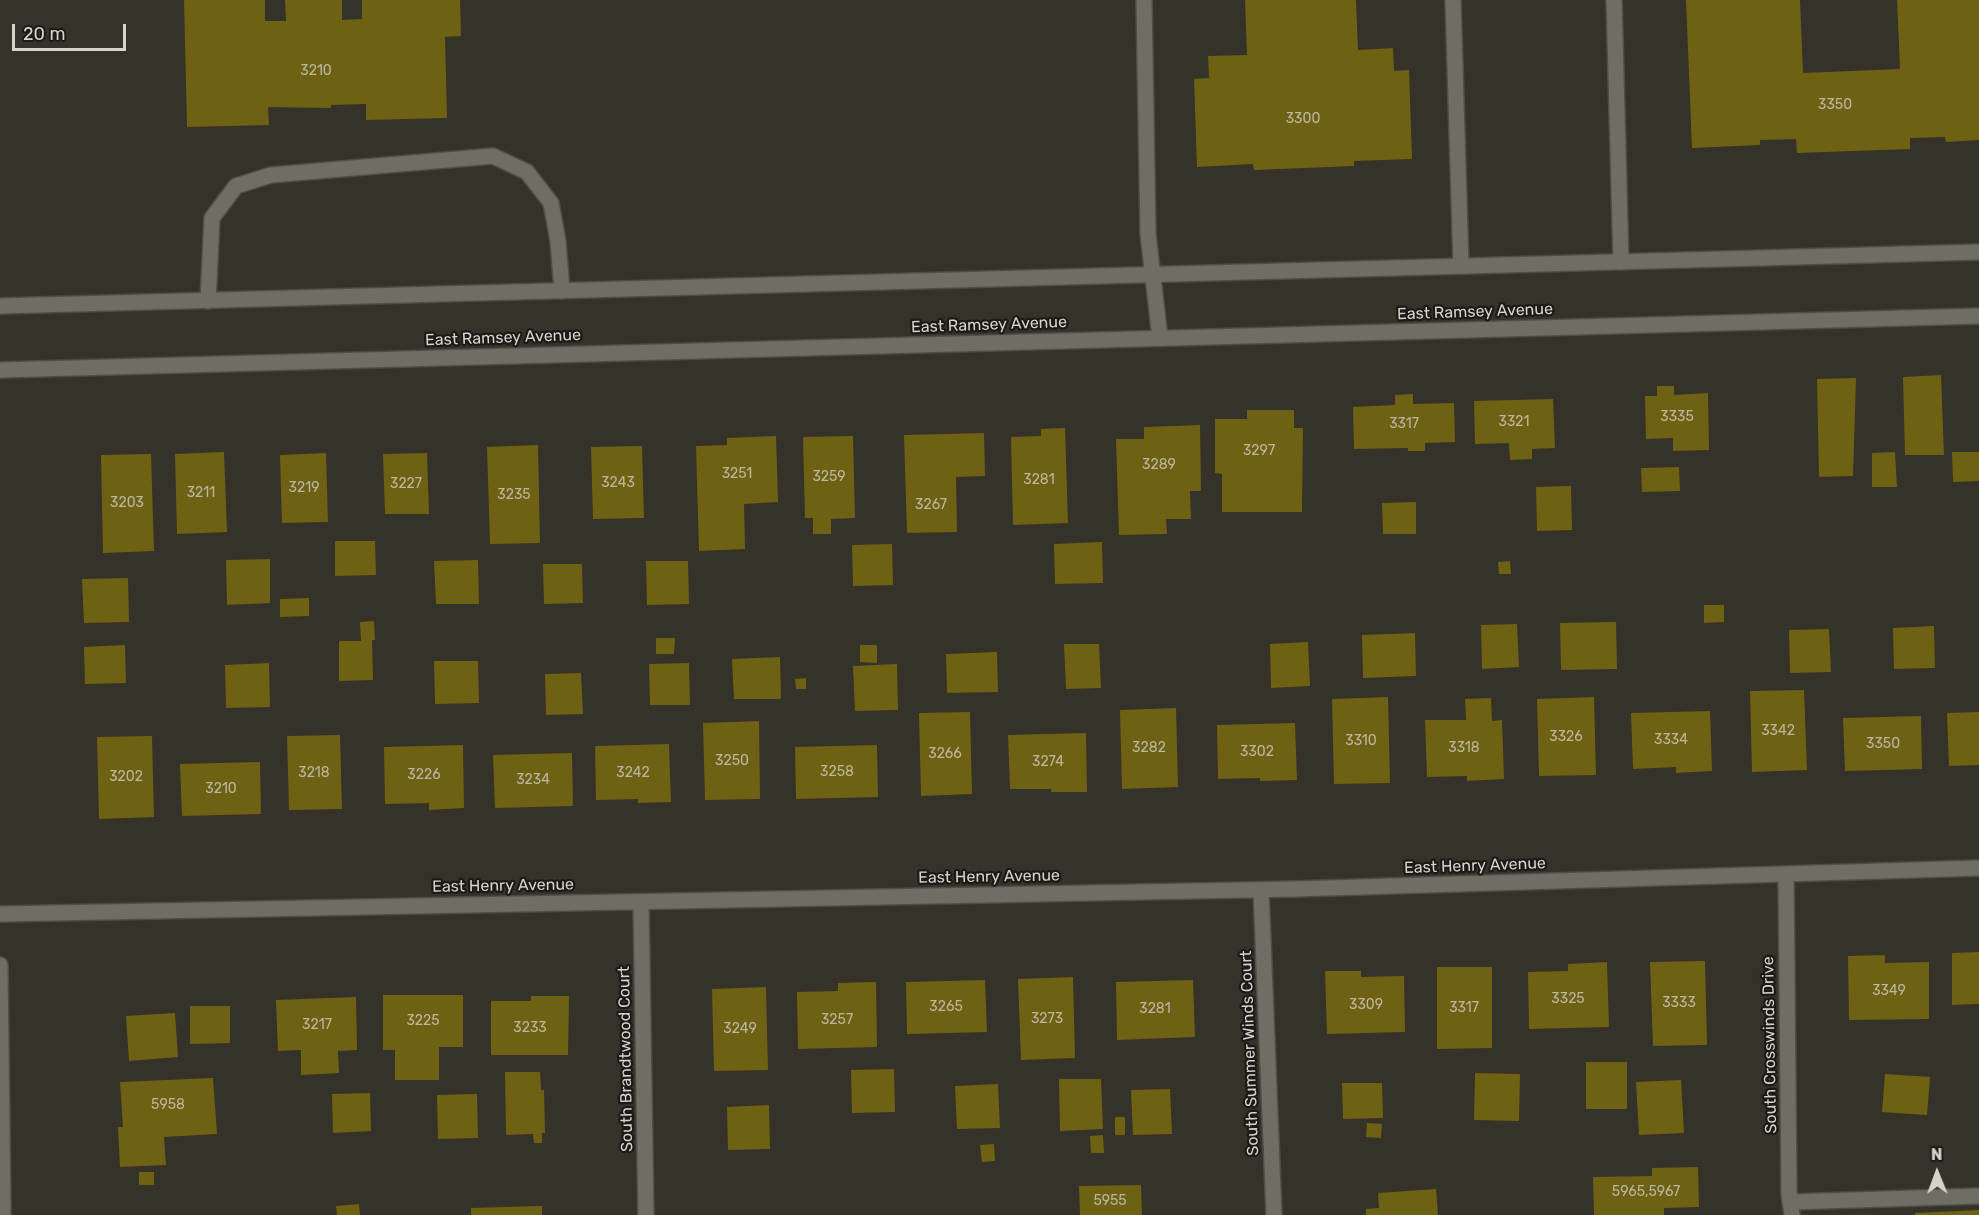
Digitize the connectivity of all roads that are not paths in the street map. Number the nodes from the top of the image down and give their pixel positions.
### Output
1 (1144, 0) edge
2 (1453, 0) edge
3 (1614, 0) edge
4 (1979, 252) edge
5 (1622, 262) junction
6 (1461, 266) junction
7 (1152, 275) junction
8 (562, 291) junction
9 (208, 301) junction
10 (0, 306) edge
11 (1979, 316) edge
12 (1160, 338) junction
13 (0, 370) edge
14 (1979, 868) edge
15 (1786, 874) junction
16 (1261, 890) junction
17 (641, 902) junction
18 (0, 914) edge
19 (0, 965) edge
20 (1979, 1196) edge
21 (1791, 1208) edge
22 (3, 1215) edge
23 (646, 1215) edge
24 (1274, 1215) edge

1 - 7 street
2 - 6 street
3 - 5 street
4 - 5 street
5 - 6 street
6 - 7 street
7 - 8 street
7 - 12 street
8 - 9 street
8 - 9 street
9 - 10 street
11 - 12 street, East Ramsey Avenue
12 - 13 street, East Ramsey Avenue
14 - 15 street, East Henry Avenue
15 - 16 street, East Henry Avenue
15 - 21 street, South Crosswinds Drive
16 - 17 street, East Henry Avenue
16 - 24 street, South Summer Winds Court
17 - 18 street, East Henry Avenue
17 - 23 street, South Brandtwood Court
19 - 22 street
20 - 21 street

